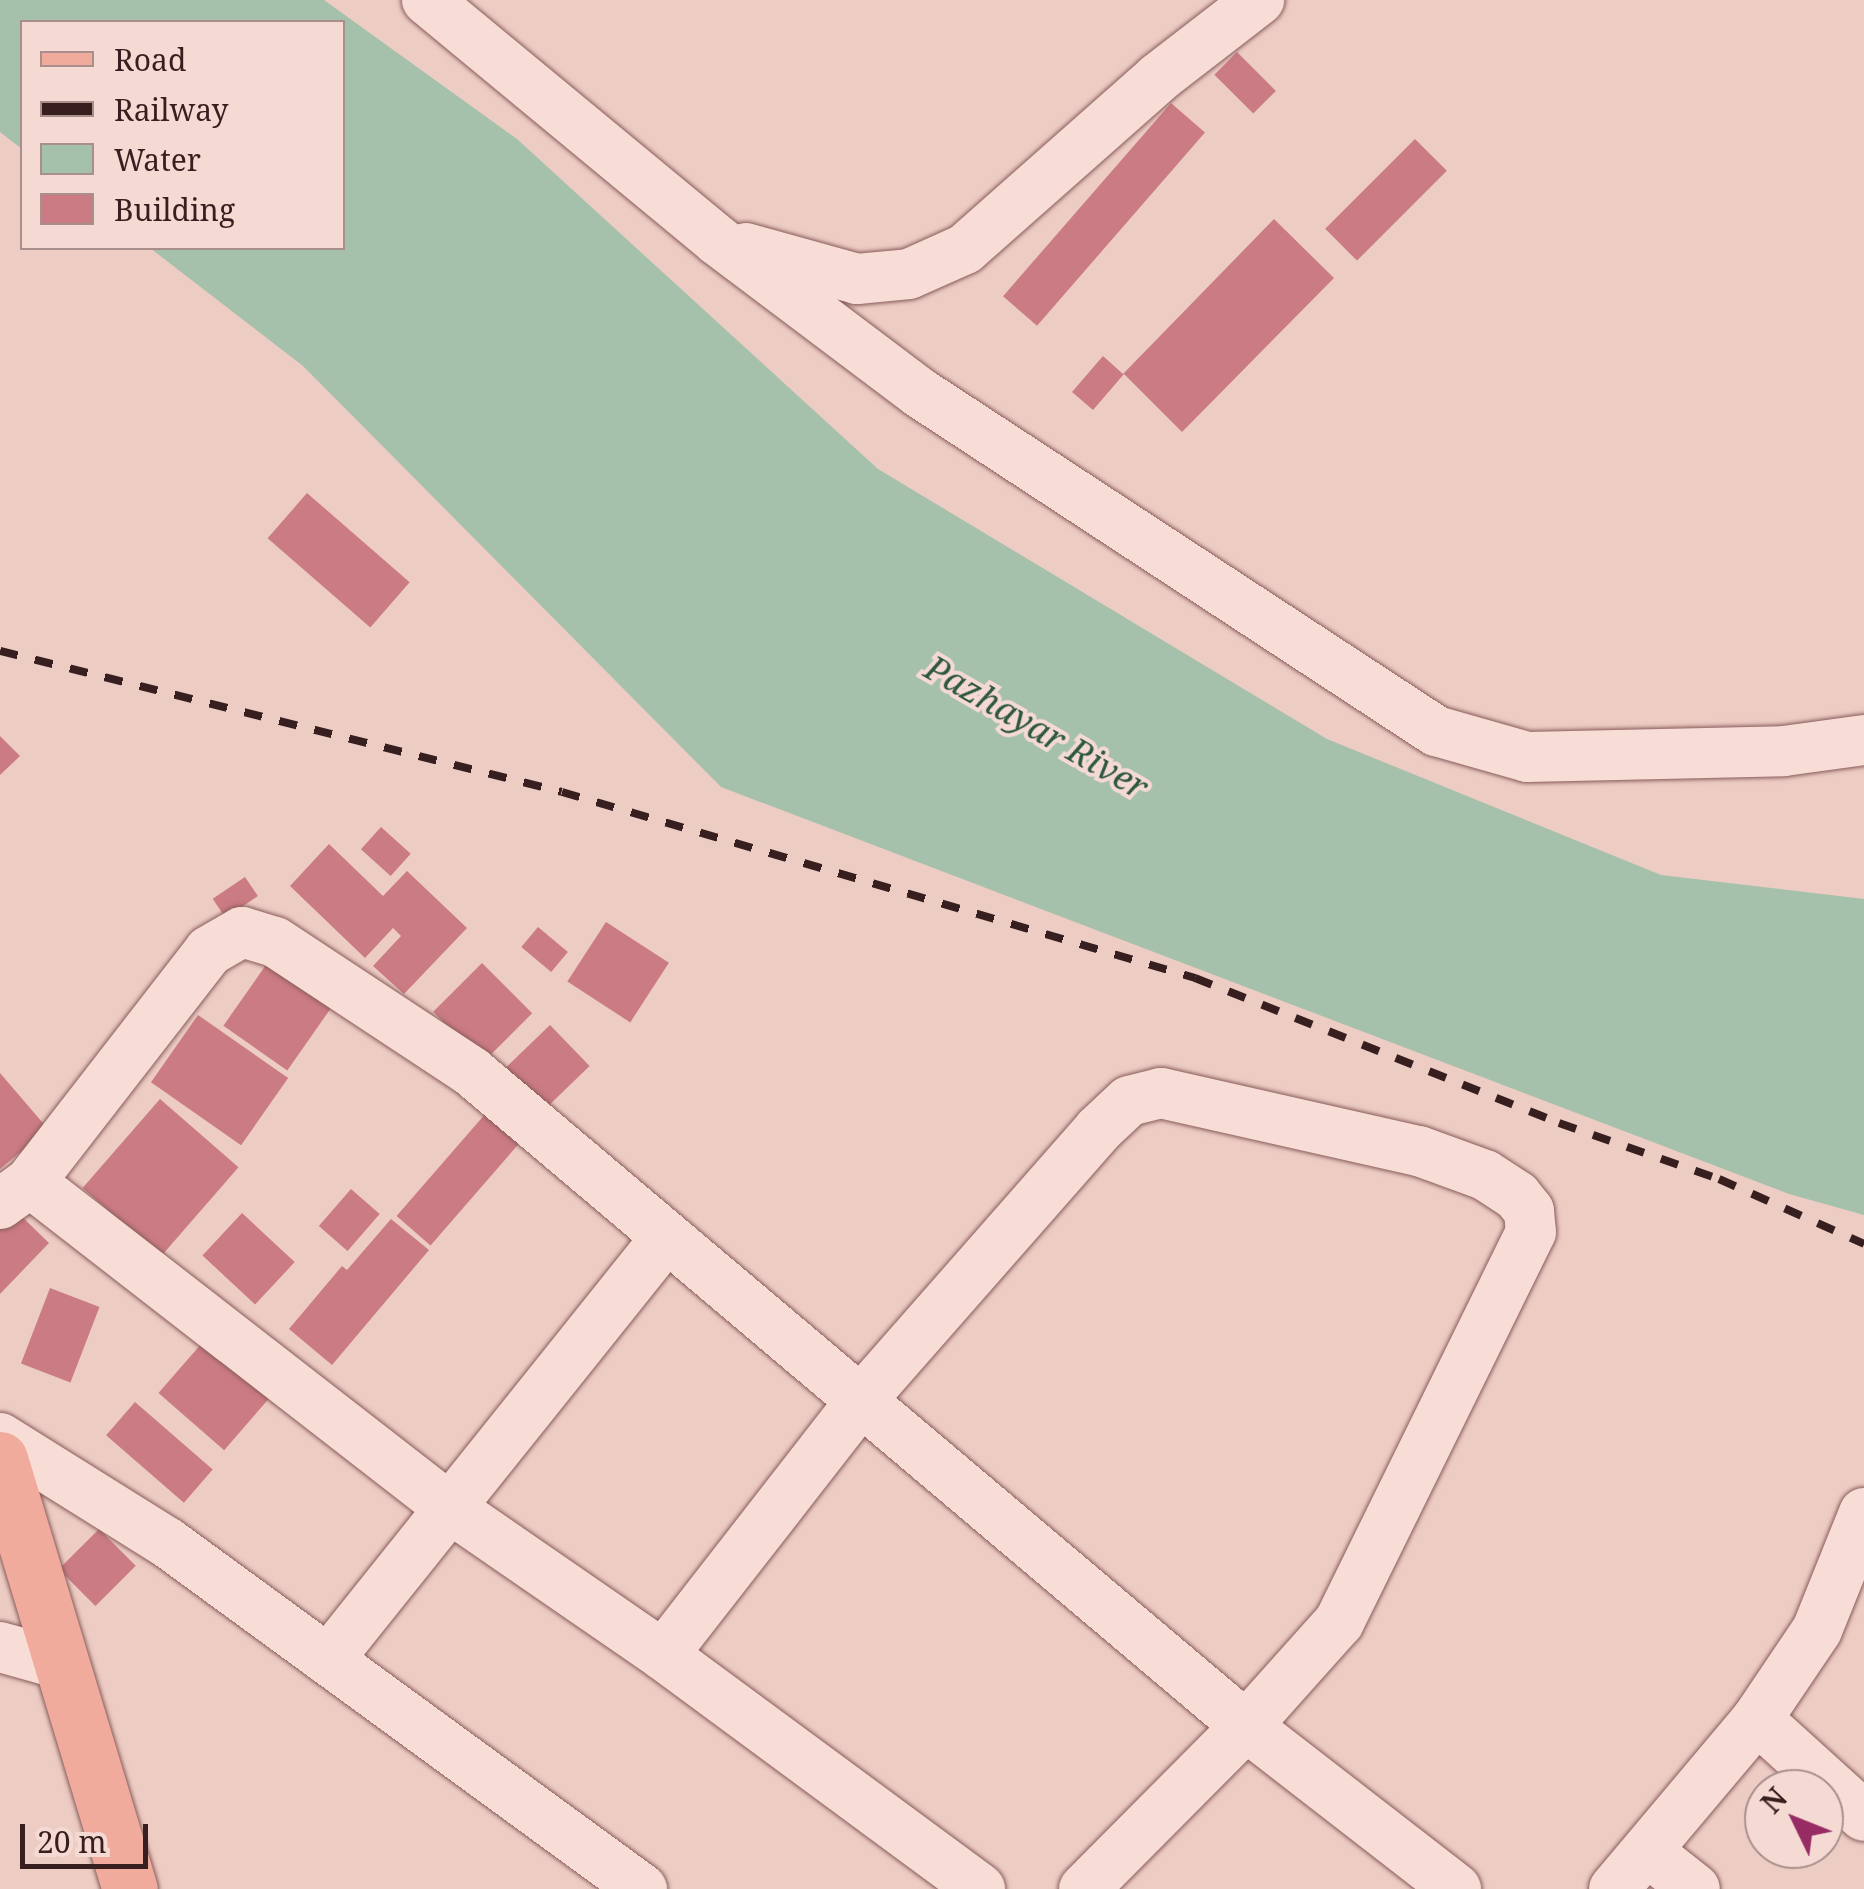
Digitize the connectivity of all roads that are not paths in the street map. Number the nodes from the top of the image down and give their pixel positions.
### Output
1 (426, 0) edge
2 (1259, 0) edge
3 (717, 240) junction
4 (1864, 740) edge
5 (15, 1193) edge
6 (665, 1240) junction
7 (862, 1399) junction
8 (0, 1438) edge
9 (0, 1459) edge
10 (450, 1508) junction
11 (1864, 1513) edge
12 (0, 1647) edge
13 (663, 1654) junction
14 (328, 1660) junction
15 (60, 1664) junction
16 (1757, 1719) junction
17 (1246, 1726) junction
18 (1864, 1816) edge
19 (1647, 1851) junction
20 (130, 1889) edge
21 (642, 1889) edge
22 (980, 1889) edge
23 (1084, 1889) edge
24 (1456, 1889) edge
25 (1614, 1889) edge
26 (1695, 1889) edge

1 - 3 street
2 - 3 street
3 - 4 street
5 - 6 street
5 - 10 street
6 - 7 street
6 - 10 street
7 - 13 street
7 - 17 street
7 - 17 street
8 - 14 street
9 - 15 main road
10 - 13 street
10 - 14 street
11 - 16 street
12 - 15 street
13 - 22 street
14 - 21 street
15 - 20 main road
16 - 18 street
16 - 19 street
17 - 23 street
17 - 24 street
19 - 25 street
19 - 26 street

